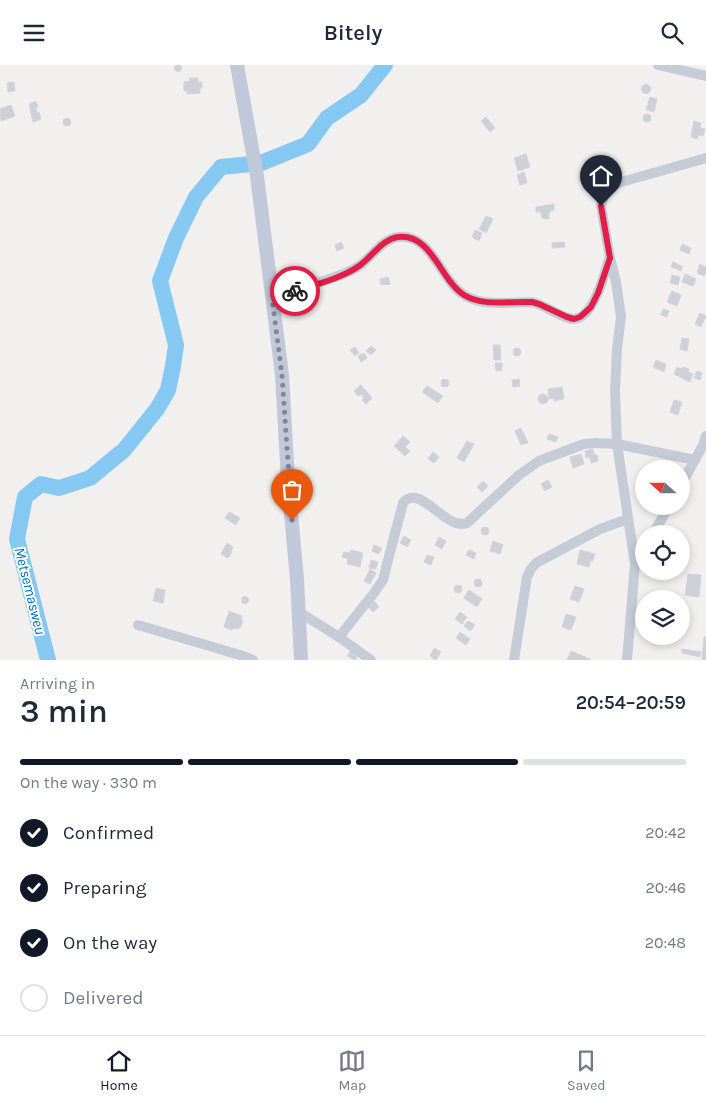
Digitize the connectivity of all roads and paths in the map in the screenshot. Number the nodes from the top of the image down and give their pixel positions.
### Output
1 (237, 65) edge
2 (658, 65) edge
3 (693, 69) edge
4 (706, 76) edge
5 (706, 159) edge
6 (610, 258) junction
7 (272, 298) junction
8 (706, 436) edge
9 (617, 444) junction
10 (695, 459) junction
11 (690, 468) edge
12 (628, 519) junction
13 (635, 564) joint
14 (299, 612) junction
15 (138, 625) dead end
16 (339, 637) junction
17 (253, 660) edge
18 (301, 660) edge
19 (371, 660) edge
20 (514, 660) edge
21 (628, 660) edge

1 - 7 street
2 - 3 street
3 - 4 street
5 - 6 street
6 - 7 street
6 - 9 street
7 - 14 street
8 - 10 street
9 - 10 street
9 - 12 street
9 - 16 street
10 - 11 street
12 - 13 street
12 - 20 street
13 - 21 street
14 - 16 street
14 - 18 street
15 - 17 street
16 - 19 street

